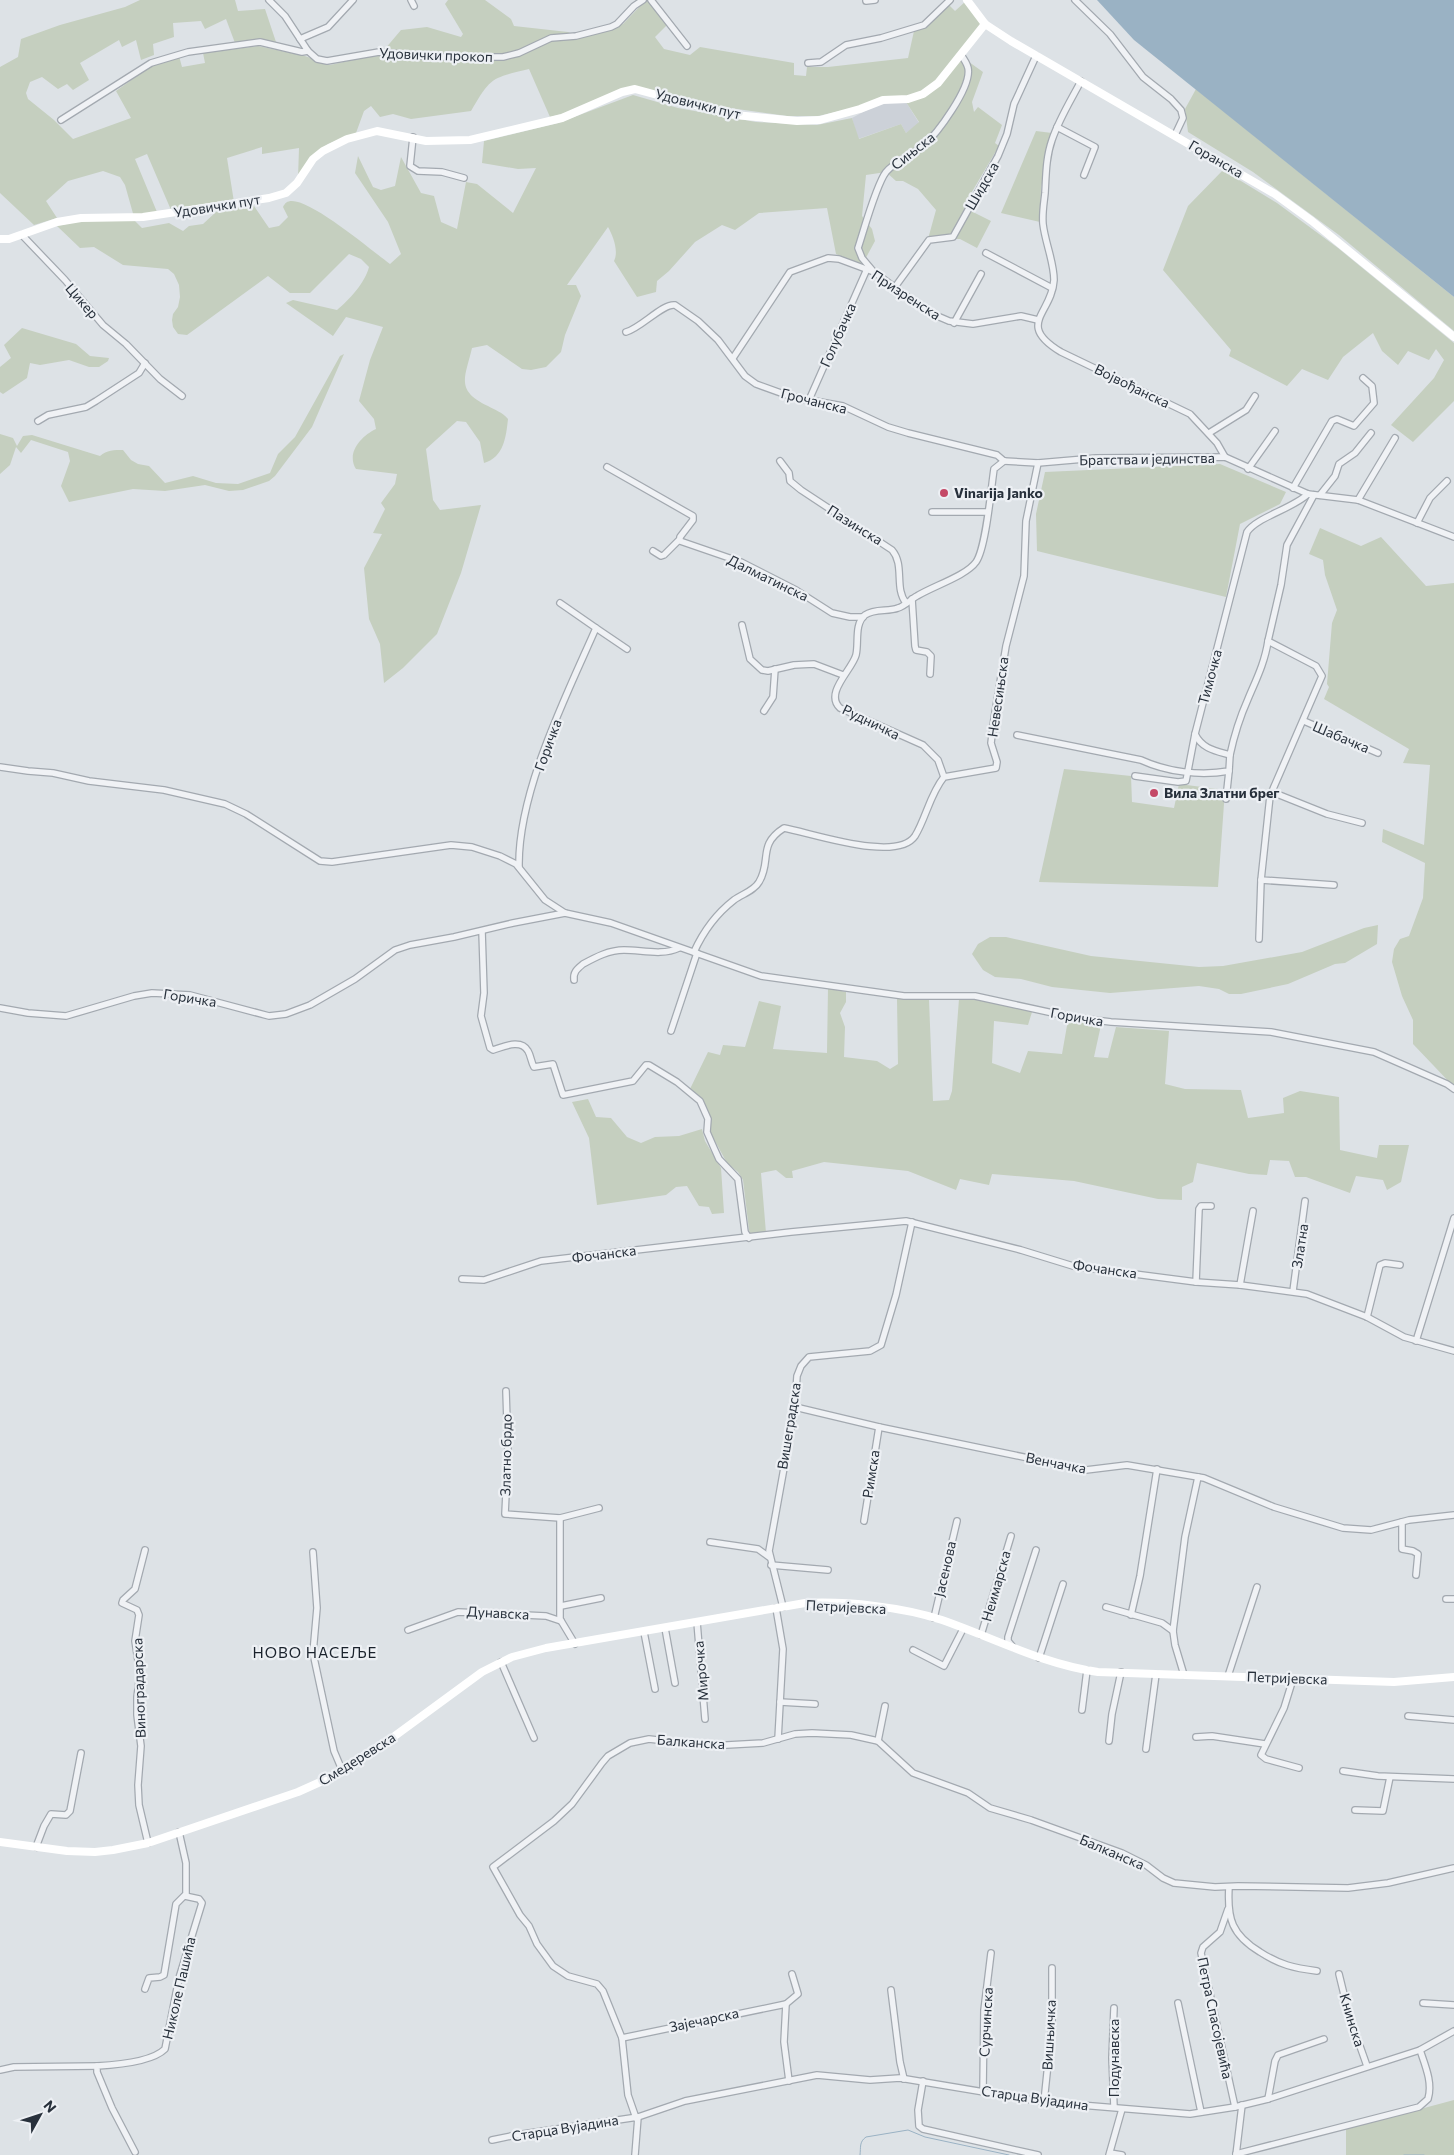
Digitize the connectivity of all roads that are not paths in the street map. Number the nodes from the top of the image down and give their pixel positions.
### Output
1 (269, 0) edge
2 (353, 0) edge
3 (643, 0) edge
4 (652, 0) edge
5 (875, 0) edge
6 (950, 0) edge
7 (967, 0) edge
8 (1075, 0) edge
9 (866, 1) dead end
10 (986, 24) junction
11 (300, 39) junction
12 (687, 46) dead end
13 (308, 51) junction
14 (961, 55) junction
15 (1036, 56) junction
16 (808, 63) dead end
17 (1081, 81) junction
18 (61, 120) dead end
19 (1057, 127) junction
20 (1175, 135) junction
21 (412, 137) junction
22 (1084, 175) dead end
23 (464, 178) dead end
24 (22, 235) junction
25 (0, 239) edge
26 (986, 253) dead end
27 (867, 269) junction
28 (876, 274) junction
29 (981, 274) dead end
30 (895, 287) junction
31 (1052, 288) junction
32 (1038, 320) junction
33 (954, 322) junction
34 (626, 332) dead end
35 (1454, 337) edge
36 (732, 358) junction
37 (145, 363) junction
38 (1363, 378) dead end
39 (182, 396) dead end
40 (1255, 396) dead end
41 (809, 400) junction
42 (38, 421) dead end
43 (1275, 431) dead end
44 (1209, 433) junction
45 (1370, 433) dead end
46 (1395, 438) dead end
47 (1226, 457) junction
48 (780, 461) dead end
49 (1004, 461) junction
50 (1038, 463) junction
51 (607, 466) dead end
52 (1248, 469) junction
53 (1448, 481) dead end
54 (1293, 488) junction
55 (1314, 495) junction
56 (1358, 500) junction
57 (932, 512) dead end
58 (987, 512) junction
59 (1418, 522) junction
60 (1454, 537) edge
61 (679, 540) junction
62 (654, 551) dead end
63 (912, 599) junction
64 (560, 603) dead end
65 (906, 603) junction
66 (863, 617) junction
67 (742, 624) dead end
68 (596, 628) junction
69 (1268, 641) junction
70 (627, 649) dead end
71 (775, 669) junction
72 (930, 674) dead end
73 (843, 675) junction
74 (764, 711) dead end
75 (1304, 721) junction
76 (1195, 734) junction
77 (1016, 735) dead end
78 (1378, 753) dead end
79 (1230, 755) junction
80 (0, 767) edge
81 (1229, 771) junction
82 (1188, 772) junction
83 (1135, 776) dead end
84 (944, 777) junction
85 (1272, 792) junction
86 (1226, 799) dead end
87 (1362, 824) dead end
88 (519, 866) junction
89 (1261, 880) junction
90 (1334, 885) dead end
91 (565, 913) junction
92 (482, 931) junction
93 (1259, 939) dead end
94 (679, 948) junction
95 (695, 952) junction
96 (574, 980) dead end
97 (0, 1008) edge
98 (671, 1031) dead end
99 (1454, 1089) edge
100 (1305, 1201) dead end
101 (1211, 1206) dead end
102 (1253, 1211) dead end
103 (1454, 1218) edge
104 (912, 1222) junction
105 (749, 1238) junction
106 (1400, 1265) dead end
107 (462, 1279) dead end
108 (1196, 1282) junction
109 (1240, 1285) junction
110 (1293, 1291) junction
111 (1367, 1317) junction
112 (1416, 1341) junction
113 (1454, 1351) edge
114 (506, 1391) dead end
115 (795, 1406) junction
116 (879, 1427) junction
117 (1157, 1469) junction
118 (1198, 1477) junction
119 (599, 1508) dead end
120 (1454, 1515) edge
121 (560, 1518) junction
122 (864, 1521) dead end
123 (957, 1521) dead end
124 (1402, 1522) junction
125 (1010, 1536) dead end
126 (710, 1542) dead end
127 (145, 1550) dead end
128 (1036, 1550) dead end
129 (313, 1552) dead end
130 (769, 1557) junction
131 (771, 1565) junction
132 (828, 1570) dead end
133 (1416, 1575) dead end
134 (1062, 1584) dead end
135 (1257, 1587) dead end
136 (601, 1598) dead end
137 (1446, 1599) dead end
138 (1454, 1599) edge
139 (561, 1606) junction
140 (779, 1607) junction
141 (1106, 1607) dead end
142 (1131, 1615) junction
143 (934, 1618) junction
144 (561, 1621) junction
145 (697, 1622) junction
146 (666, 1628) junction
147 (963, 1629) junction
148 (408, 1630) dead end
149 (1173, 1631) junction
150 (644, 1632) junction
151 (981, 1635) junction
152 (575, 1644) junction
153 (1013, 1648) junction
154 (913, 1650) dead end
155 (1039, 1658) junction
156 (501, 1662) junction
157 (1087, 1670) junction
158 (1121, 1672) junction
159 (1156, 1674) junction
160 (1184, 1675) junction
161 (1228, 1676) junction
162 (1454, 1677) edge
163 (1293, 1679) junction
164 (675, 1683) dead end
165 (655, 1689) dead end
166 (780, 1702) junction
167 (815, 1704) dead end
168 (885, 1706) dead end
169 (1082, 1710) dead end
170 (1408, 1716) dead end
171 (705, 1720) dead end
172 (1454, 1720) edge
173 (1196, 1736) dead end
174 (534, 1738) dead end
175 (778, 1739) junction
176 (878, 1741) junction
177 (1109, 1741) dead end
178 (1265, 1744) junction
179 (1146, 1749) dead end
180 (81, 1753) dead end
181 (1299, 1768) dead end
182 (342, 1770) junction
183 (1343, 1771) dead end
184 (1390, 1777) junction
185 (1454, 1779) edge
186 (1355, 1810) dead end
187 (179, 1832) junction
188 (0, 1842) edge
189 (148, 1843) junction
190 (36, 1847) junction
191 (1454, 1868) edge
192 (1229, 1887) junction
193 (185, 1896) junction
194 (1228, 1909) junction
195 (992, 1953) dead end
196 (1052, 1968) dead end
197 (1317, 1971) dead end
198 (792, 1974) dead end
199 (1339, 1974) dead end
200 (145, 1989) dead end
201 (891, 1990) dead end
202 (1178, 2003) dead end
203 (1423, 2003) dead end
204 (786, 2004) junction
205 (1454, 2005) edge
206 (1114, 2008) dead end
207 (1454, 2031) edge
208 (622, 2038) junction
209 (1324, 2039) dead end
210 (1420, 2050) junction
211 (97, 2066) junction
212 (1367, 2066) junction
213 (0, 2070) edge
214 (904, 2079) junction
215 (789, 2081) junction
216 (923, 2081) junction
217 (983, 2091) junction
218 (1268, 2099) junction
219 (1044, 2102) junction
220 (1242, 2105) junction
221 (1114, 2107) junction
222 (1235, 2107) junction
223 (1122, 2109) junction
224 (1201, 2112) junction
225 (637, 2117) junction
226 (492, 2140) dead end
227 (135, 2152) dead end
228 (1110, 2154) edge
229 (635, 2155) edge
230 (1038, 2155) edge
231 (1122, 2155) edge
232 (1236, 2155) edge

1 - 11 street
2 - 11 street
3 - 13 street, Удовички прокоп
4 - 12 street
5 - 9 street
6 - 16 street
7 - 10 main road, Горанска
8 - 20 street
10 - 14 main road, Удовички пут
10 - 15 main road, Горанска
11 - 13 street
13 - 18 street, Удовички прокоп
14 - 21 main road, Удовички пут
14 - 28 street, Сињска
15 - 17 main road, Горанска
15 - 30 street, Шидска
17 - 19 street
17 - 20 main road, Горанска
19 - 22 street
19 - 31 street
20 - 35 main road, Горанска
21 - 23 street
21 - 24 main road, Удовички пут
24 - 25 main road, Удовички пут
24 - 37 street, Цикер
26 - 31 street
27 - 28 street, Призренска
27 - 36 street, Призренска
27 - 41 street, Голубачка
28 - 30 street, Призренска
29 - 33 street
30 - 33 street, Призренска
31 - 32 street
32 - 33 street, Призренска
32 - 44 street, Војвођанска
34 - 36 street, Грочанска
36 - 41 street, Грочанска
37 - 39 street, Цикер
37 - 42 street
38 - 54 street
40 - 44 street
41 - 49 street, Грочанска
43 - 52 street
44 - 47 street, Војвођанска
45 - 55 street
46 - 56 street
47 - 50 street, Братства и јединства
47 - 52 street, Братства и јединства
48 - 65 street, Пазинска
49 - 50 street, Братства и јединства
49 - 58 street
50 - 84 street, Невесињска
51 - 61 street
52 - 54 street, Братства и јединства
53 - 59 street
54 - 55 street, Братства и јединства
55 - 56 street, Братства и јединства
55 - 69 street
55 - 76 street, Тимочка
56 - 59 street, Братства и јединства
57 - 58 street
58 - 63 street
59 - 60 street, Братства и јединства
61 - 62 street
61 - 66 street, Далматинска
63 - 65 street
63 - 72 street
64 - 68 street
65 - 66 street
66 - 73 street, Рудничка
67 - 71 street
68 - 70 street
68 - 88 street, Горичка
69 - 75 street
69 - 79 street
71 - 73 street
71 - 74 street
73 - 84 street, Рудничка
75 - 78 street, Шабачка
75 - 85 street
76 - 79 street
76 - 82 street, Тимочка
77 - 82 street
79 - 81 street
80 - 88 street, Горичка
81 - 82 street
81 - 86 street
82 - 83 street
84 - 95 street
85 - 87 street
85 - 89 street
88 - 91 street, Горичка
89 - 90 street
89 - 93 street
91 - 92 street, Горичка
91 - 94 street, Горичка
92 - 97 street, Горичка
92 - 105 street
94 - 95 street, Горичка
94 - 96 street, Горичка
95 - 98 street
95 - 99 street, Горичка
100 - 110 street, Златна
101 - 108 street
102 - 109 street
103 - 112 street
104 - 105 street, Фочанска
104 - 108 street, Фочанска
104 - 115 street, Вишеградска
105 - 107 street, Фочанска
106 - 111 street
108 - 109 street, Фочанска
109 - 110 street, Фочанска
110 - 111 street, Фочанска
111 - 112 street, Фочанска
112 - 113 street, Фочанска
114 - 121 street, Златно брдо
115 - 116 street, Венчачка
115 - 130 street, Вишеградска
116 - 117 street, Венчачка
116 - 122 street, Римска
117 - 118 street, Венчачка
117 - 142 street
118 - 124 street, Венчачка
118 - 149 street
119 - 121 street, Златно брдо
120 - 124 street, Венчачка
121 - 139 street
123 - 143 street, Јасенова
124 - 133 street
125 - 151 street, Неимарска
126 - 130 street
127 - 189 street, Виноградарска
128 - 153 street
129 - 182 street
130 - 131 street, Вишеградска
131 - 132 street
131 - 140 street, Вишеградска
134 - 155 street
135 - 161 street
136 - 139 street
137 - 138 street
139 - 144 street
140 - 143 main road, Петријевска
140 - 145 main road, Петријевска
140 - 166 street, Вишеградска
141 - 142 street
142 - 149 street
143 - 147 main road, Петријевска
144 - 148 street, Дунавска
144 - 152 street
145 - 146 main road, Смедеревска
145 - 171 street, Мирочка
146 - 150 main road, Смедеревска
146 - 164 street
147 - 151 main road, Петријевска
147 - 154 street
149 - 160 street
150 - 152 main road, Смедеревска
150 - 165 street
151 - 153 main road, Петријевска
152 - 156 main road, Смедеревска
153 - 155 main road, Петријевска
155 - 157 main road, Петријевска
156 - 174 street
156 - 182 main road, Смедеревска
157 - 158 main road, Петријевска
157 - 169 street
158 - 159 main road, Петријевска
158 - 177 street
159 - 160 main road, Петријевска
159 - 179 street
160 - 161 main road, Петријевска
161 - 163 main road, Петријевска
162 - 163 main road, Петријевска
163 - 178 street
166 - 167 street
166 - 175 street, Вишеградска
168 - 176 street
170 - 172 street
173 - 178 street
175 - 176 street, Балканска
175 - 208 street, Балканска
176 - 192 street, Балканска
178 - 181 street
180 - 190 street
182 - 187 main road, Смедеревска
183 - 184 street
184 - 185 street
184 - 186 street
187 - 189 main road, Смедеревска
187 - 193 street
188 - 190 main road, Смедеревска
189 - 190 main road, Смедеревска
191 - 192 street, Балканска
192 - 194 street
193 - 200 street
193 - 211 street, Николе Пашића
194 - 197 street
194 - 222 street, Петра Спасојевића
195 - 217 street, Сурчинска
196 - 219 street, Вишњичка
198 - 204 street
199 - 212 street, Книнска
201 - 214 street
202 - 224 street
203 - 205 street
204 - 208 street, Зајечарска
204 - 215 street
206 - 221 street, Подунавска
207 - 210 street, Старца Вујадина
208 - 225 street
209 - 218 street
210 - 212 street, Старца Вујадина
210 - 232 street
211 - 213 street
211 - 227 street
212 - 218 street, Старца Вујадина
214 - 215 street, Старца Вујадина
214 - 216 street, Старца Вујадина
215 - 225 street, Старца Вујадина
216 - 217 street, Старца Вујадина
216 - 230 street
217 - 219 street, Старца Вујадина
218 - 220 street, Старца Вујадина
219 - 221 street, Старца Вујадина
220 - 222 street, Старца Вујадина
220 - 232 street
221 - 223 street, Старца Вујадина
222 - 224 street, Старца Вујадина
223 - 224 street, Старца Вујадина
223 - 228 street
225 - 226 street, Старца Вујадина
225 - 229 street, Старца Вујадина
228 - 231 street

